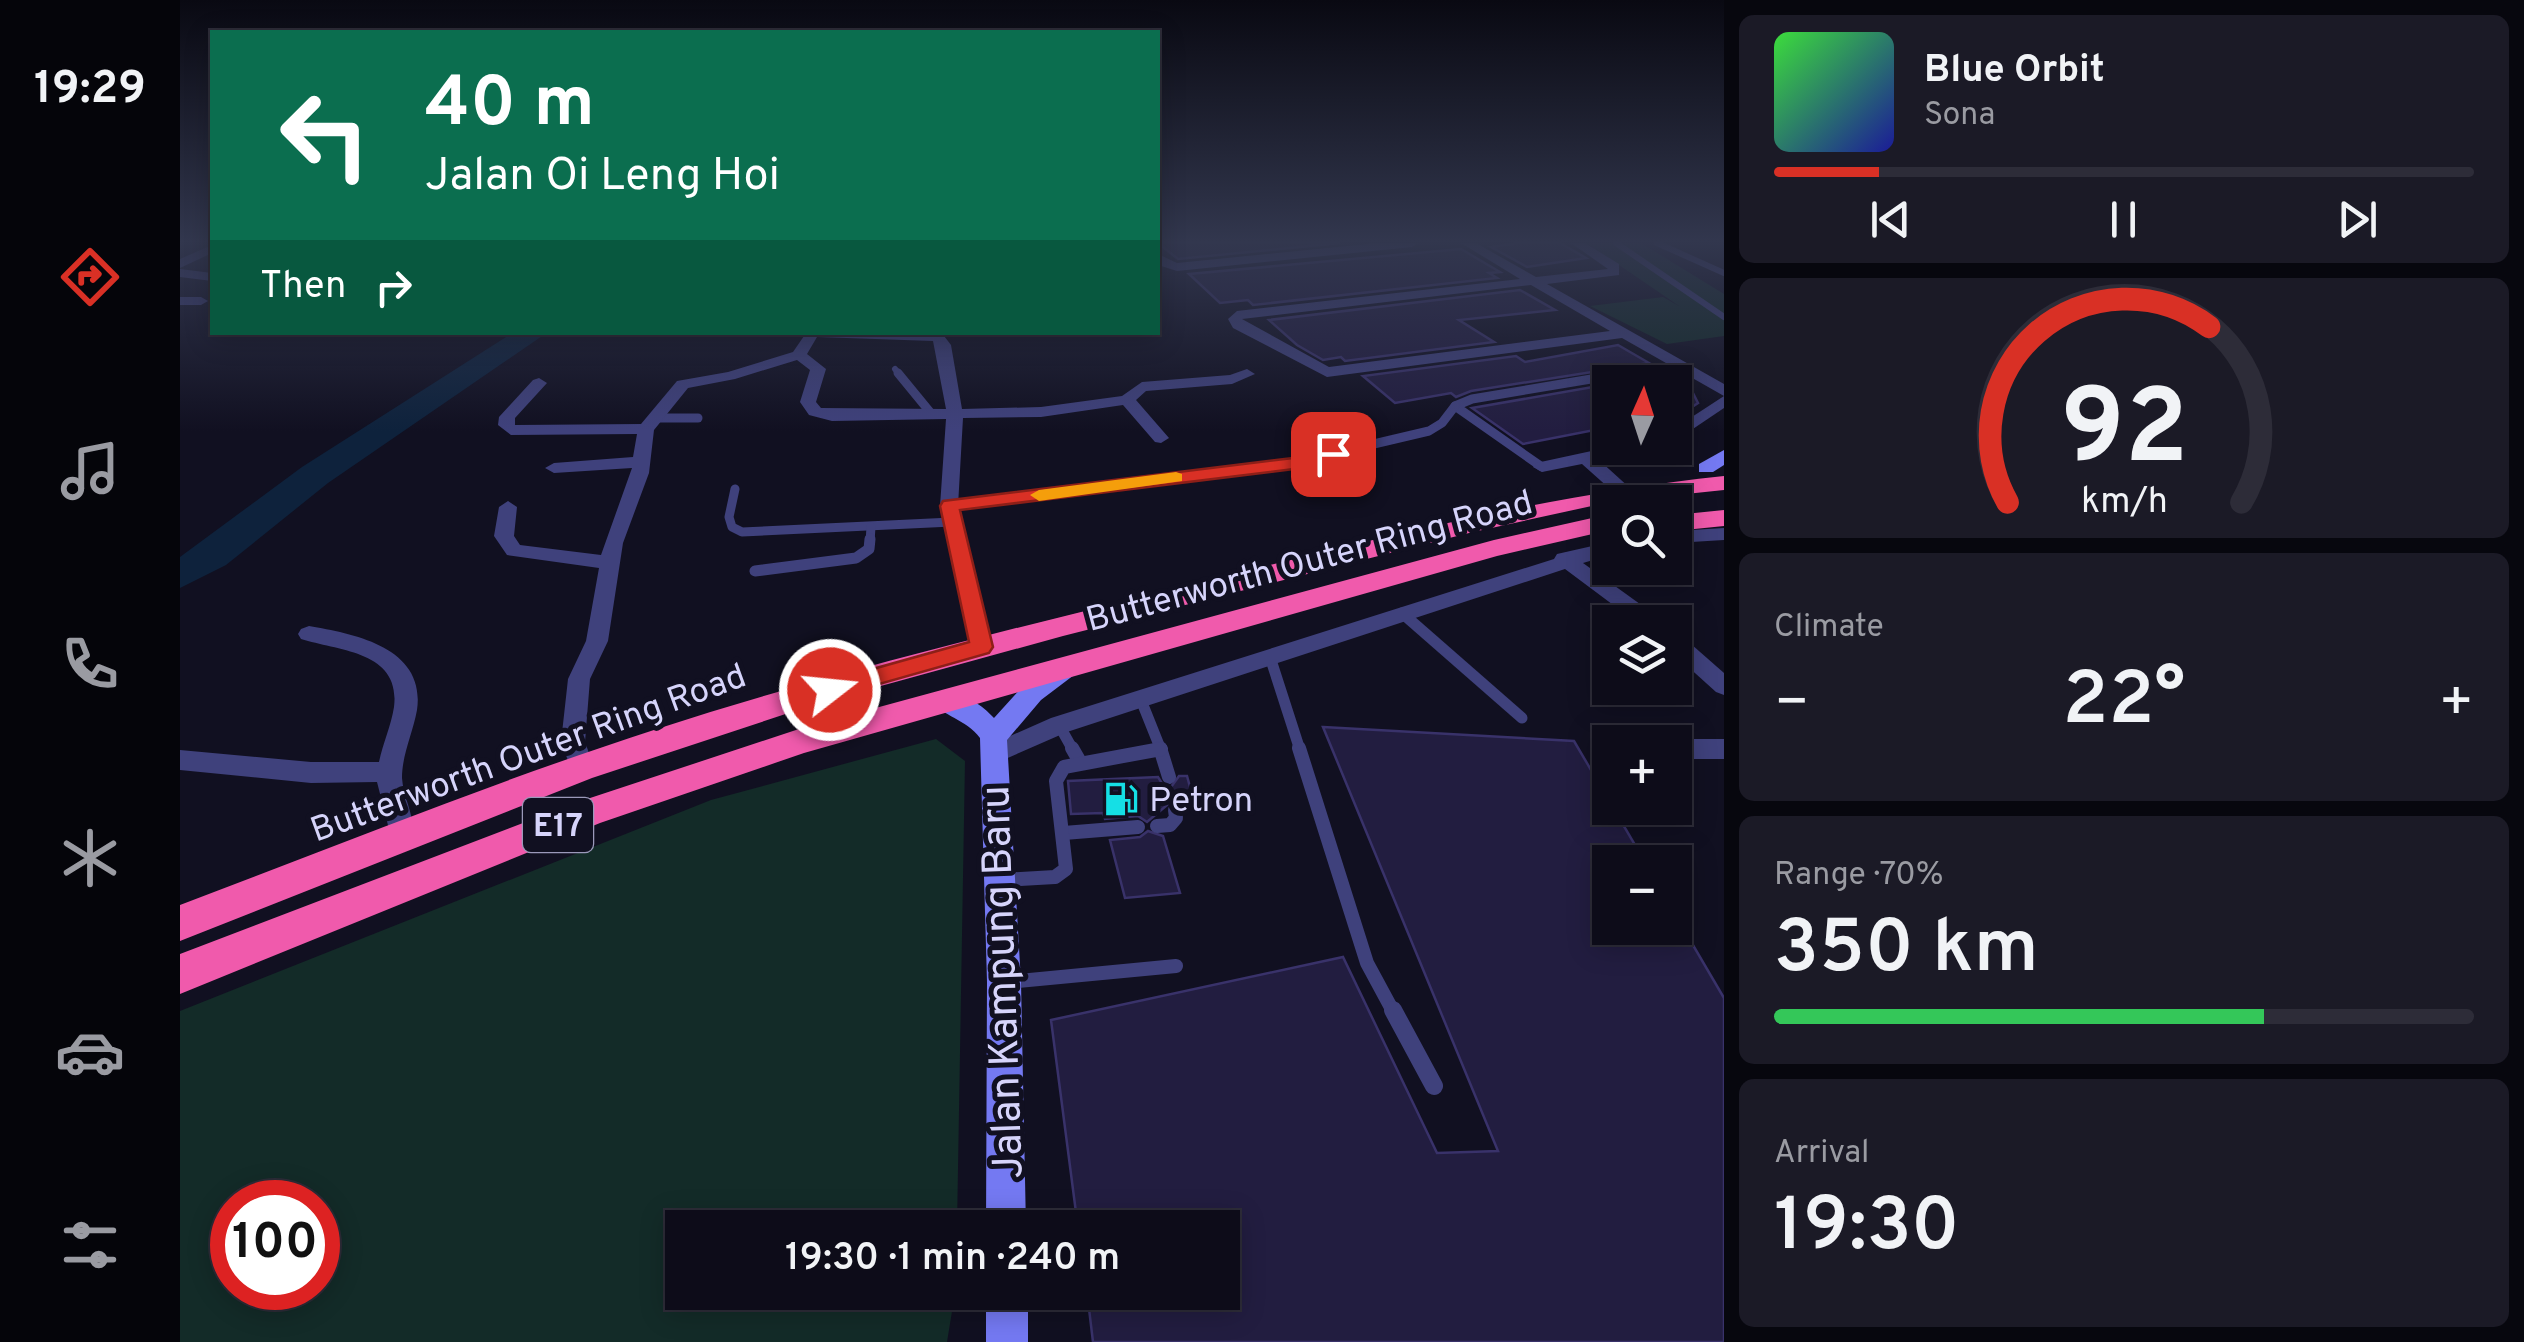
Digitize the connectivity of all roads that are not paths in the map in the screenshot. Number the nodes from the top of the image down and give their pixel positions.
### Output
1 (1319, 306) edge
2 (1575, 306) edge
3 (1623, 334) junction
4 (810, 335) edge
5 (934, 335) edge
6 (799, 355) junction
7 (1677, 365) edge
8 (895, 369) dead end
9 (1692, 373) edge
10 (1247, 374) dead end
11 (1592, 380) edge
12 (539, 384) dead end
13 (1724, 391) edge
14 (1127, 400) junction
15 (1724, 401) edge
16 (1455, 406) junction
17 (930, 412) junction
18 (955, 413) junction
19 (698, 418) dead end
20 (650, 423) junction
21 (1692, 424) edge
22 (1161, 438) dead end
23 (1592, 457) edge
24 (1586, 458) junction
25 (641, 462) junction
26 (1542, 466) joint
27 (554, 468) dead end
28 (1720, 468) edge
29 (1627, 485) edge
30 (1658, 485) edge
31 (735, 488) dead end
32 (1592, 500) edge
33 (1724, 501) edge
34 (508, 506) dead end
35 (1692, 506) edge
36 (951, 514) junction
37 (1724, 518) edge
38 (1692, 521) edge
39 (871, 527) junction
40 (1592, 534) edge
41 (1724, 534) edge
42 (1692, 536) edge
43 (1567, 546) junction
44 (1592, 547) edge
45 (612, 562) junction
46 (756, 571) dead end
47 (1631, 605) edge
48 (1402, 613) junction
49 (309, 634) dead end
50 (982, 647) junction
51 (1270, 657) junction
52 (1692, 658) edge
53 (1069, 666) junction
54 (1724, 686) edge
55 (1140, 700) junction
56 (945, 701) junction
57 (1522, 718) dead end
58 (1059, 725) junction
59 (993, 746) junction
60 (1724, 748) edge
61 (1160, 749) junction
62 (1692, 749) edge
63 (180, 760) edge
64 (1080, 762) junction
65 (582, 768) junction
66 (390, 771) junction
67 (1169, 777) dead end
68 (1175, 810) dead end
69 (1157, 826) dead end
70 (1138, 827) dead end
71 (1064, 833) junction
72 (402, 837) junction
73 (999, 880) junction
74 (180, 923) edge
75 (1176, 966) dead end
76 (180, 974) edge
77 (1004, 982) junction
78 (1434, 1086) dead end
79 (1006, 1210) edge
80 (1007, 1310) edge
81 (1007, 1342) edge

1 - 3 street
2 - 3 street
3 - 7 street
4 - 6 street
5 - 18 street
6 - 17 street
6 - 20 street
8 - 17 lane
9 - 13 street
10 - 14 street
11 - 16 lane
12 - 20 street
14 - 18 street
14 - 22 street
15 - 21 street
16 - 26 lane
16 - 36 lane
17 - 18 street
18 - 36 street
19 - 20 lane
20 - 25 street
23 - 24 street
24 - 26 street
24 - 29 street
25 - 27 street
25 - 45 street
28 - 30 highway, Butterworth Outer Ring Road / E17
31 - 39 lane
32 - 50 highway, Butterworth Outer Ring Road / E17
33 - 35 highway
34 - 45 street
36 - 39 lane
36 - 50 street
37 - 38 highway
39 - 46 lane
40 - 43 highway, Butterworth Outer Ring Road
41 - 42 street
43 - 44 street
43 - 47 street
43 - 48 street
43 - 53 highway, Butterworth Outer Ring Road / E17
45 - 65 street
48 - 51 street
48 - 57 lane
49 - 66 street
50 - 65 highway, Butterworth Outer Ring Road / E17
51 - 55 street
51 - 78 lane
52 - 54 street
53 - 56 highway, Butterworth Outer Ring Road / E17
53 - 59 street, Jalan Kampung Baru
55 - 58 street
55 - 61 lane
56 - 59 street, Jalan Kampung Baru
56 - 76 highway, Butterworth Outer Ring Road / E17
58 - 59 street
58 - 64 lane
59 - 73 street, Jalan Kampung Baru
60 - 62 street
61 - 64 lane
61 - 67 lane
63 - 66 street
64 - 71 lane
65 - 72 highway, Butterworth Outer Ring Road / E17
66 - 72 street
68 - 69 lane
70 - 71 lane
71 - 73 lane
72 - 74 highway, Butterworth Outer Ring Road / E17
73 - 77 street, Jalan Kampung Baru
75 - 77 lane
77 - 79 street, Jalan Kampung Baru
80 - 81 street

